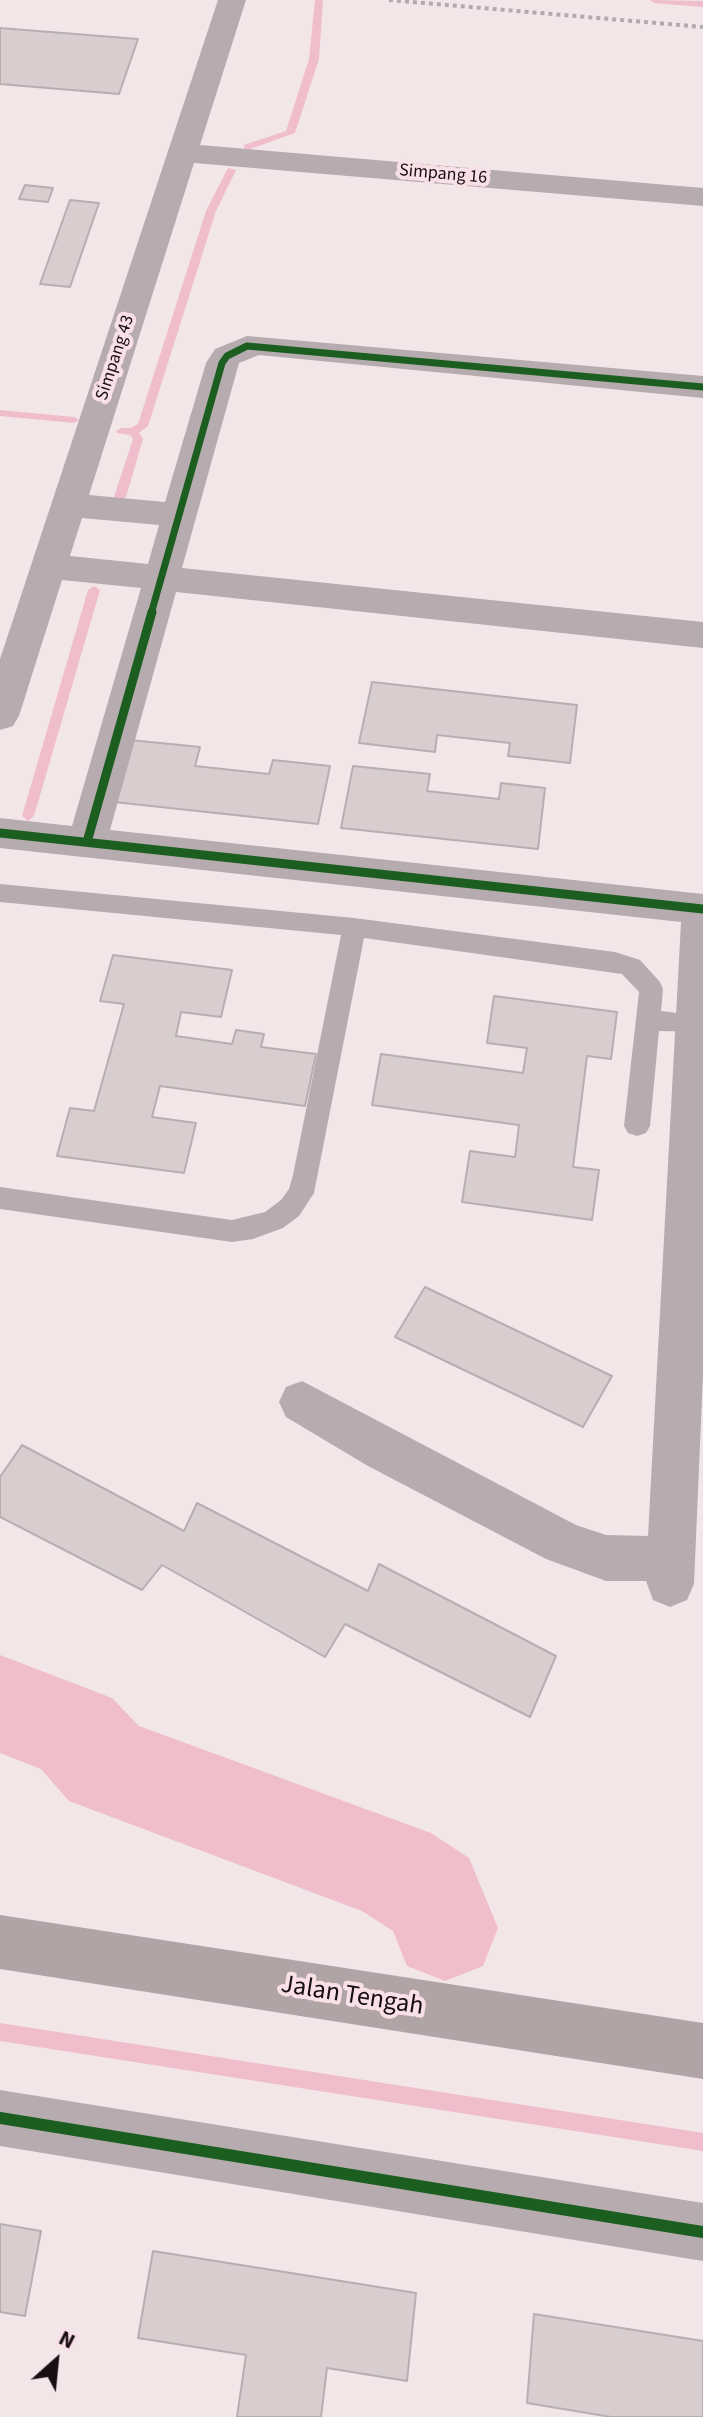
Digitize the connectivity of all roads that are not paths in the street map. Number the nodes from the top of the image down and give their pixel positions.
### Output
1 (232, 0) edge
2 (183, 153) junction
3 (703, 197) edge
4 (703, 387) edge
5 (68, 505) junction
6 (179, 515) junction
7 (49, 566) junction
8 (162, 577) junction
9 (703, 635) edge
10 (0, 716) edge
11 (0, 833) edge
12 (87, 842) junction
13 (0, 893) edge
14 (703, 909) edge
15 (354, 927) junction
16 (647, 1020) junction
17 (697, 1024) junction
18 (637, 1126) dead end
19 (0, 1198) edge
20 (302, 1402) dead end
21 (0, 1942) edge
22 (703, 2051) edge
23 (0, 2118) edge
24 (703, 2232) edge

1 - 2 street, Simpang 43
2 - 3 street, Simpang 16
2 - 5 street, Simpang 43
4 - 6 street
5 - 6 street
5 - 7 street, Simpang 43
6 - 8 street
7 - 8 street
7 - 10 street, Simpang 43
8 - 9 street
8 - 12 street
11 - 12 street
12 - 14 street
13 - 15 lane
14 - 17 street
15 - 16 lane
15 - 19 lane
16 - 17 lane
16 - 18 lane
17 - 20 street
21 - 22 main road, Jalan Tengah
23 - 24 street

